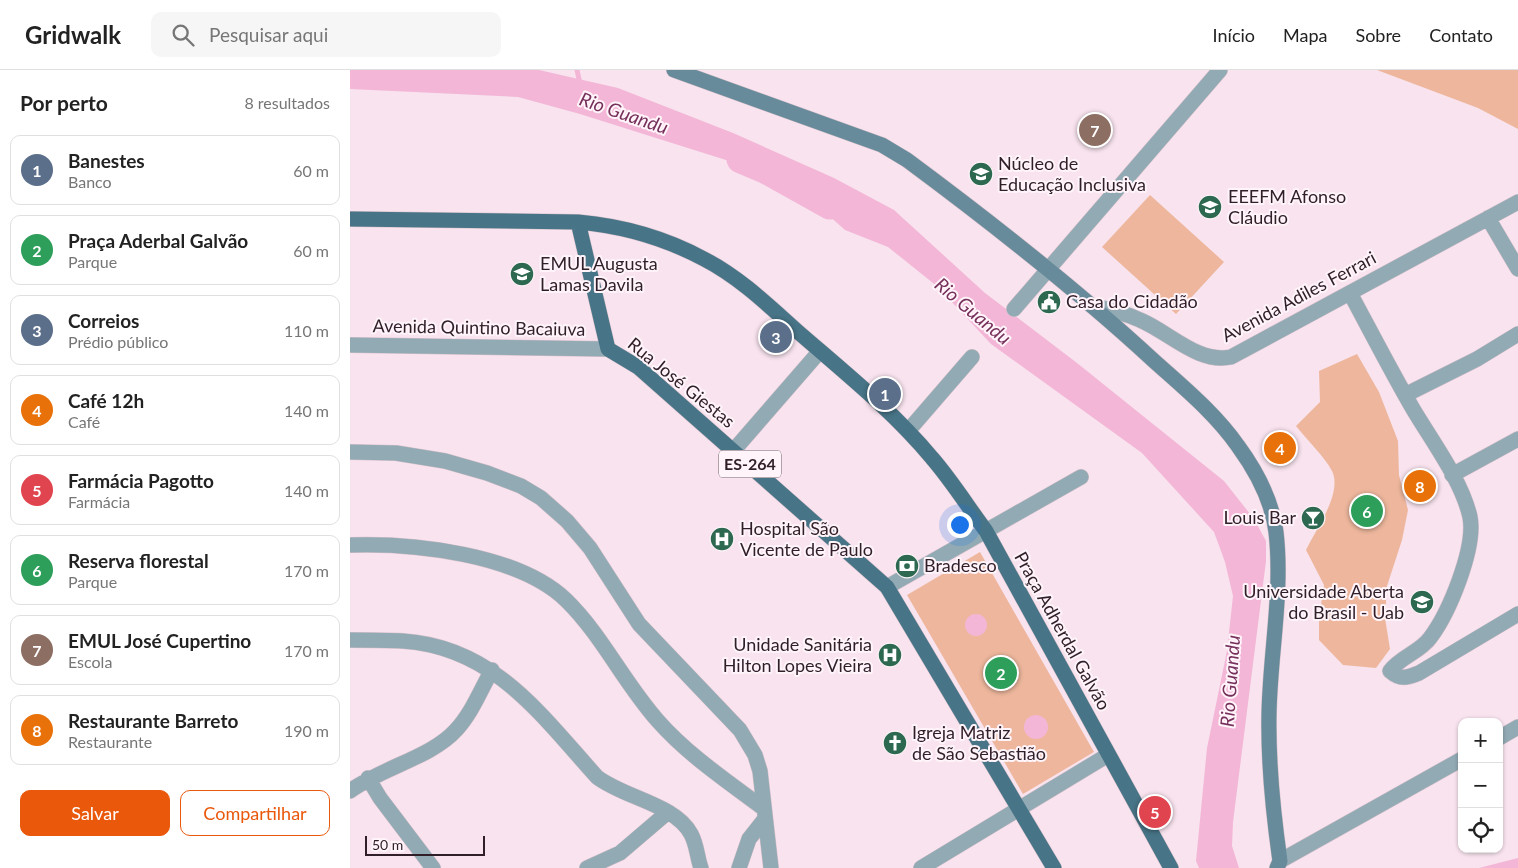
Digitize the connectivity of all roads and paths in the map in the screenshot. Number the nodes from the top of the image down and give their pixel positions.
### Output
1 (674, 70) edge
2 (1220, 70) edge
3 (1518, 202) edge
4 (1488, 218) junction
5 (350, 219) edge
6 (578, 222) junction
7 (1049, 269) junction
8 (1518, 269) edge
9 (1350, 293) junction
10 (1092, 306) junction
11 (1014, 309) dead end
12 (1518, 334) edge
13 (350, 345) edge
14 (608, 349) junction
15 (820, 351) junction
16 (972, 357) dead end
17 (1405, 395) junction
18 (908, 431) junction
19 (1518, 439) edge
20 (734, 450) junction
21 (350, 452) edge
22 (1452, 475) junction
23 (1081, 477) dead end
24 (986, 531) junction
25 (350, 545) edge
26 (887, 587) junction
27 (1516, 619) edge
28 (350, 640) edge
29 (492, 670) junction
30 (1518, 727) edge
31 (1503, 736) edge
32 (1108, 755) junction
33 (1458, 761) edge
34 (368, 778) junction
35 (350, 791) edge
36 (1018, 810) junction
37 (668, 812) junction
38 (763, 814) junction
39 (1278, 865) edge
40 (433, 868) edge
41 (587, 868) edge
42 (701, 868) edge
43 (739, 868) edge
44 (771, 868) edge
45 (921, 868) edge
46 (1054, 868) edge
47 (1171, 868) edge

1 - 7 street
2 - 7 street
3 - 4 street, Avenida Adiles Ferrari
4 - 8 street
4 - 9 street, Avenida Adiles Ferrari
5 - 6 main road, Praça Adherdal Galvão
6 - 14 main road
6 - 15 main road, Praça Adherdal Galvão
7 - 10 street
7 - 11 street
9 - 10 street, Avenida Adiles Ferrari
9 - 17 street
10 - 39 street
12 - 17 street
13 - 14 street, Avenida Quintino Bacaiuva
14 - 20 main road, Rua José Giestas / ES-264
15 - 18 main road, Praça Adherdal Galvão
15 - 20 street
16 - 18 street
17 - 22 street
18 - 24 main road, Praça Adherdal Galvão
19 - 22 street
20 - 26 main road, Rua José Giestas / ES-264
21 - 38 street
22 - 27 street
23 - 24 street
24 - 26 street
24 - 32 main road, Praça Adherdal Galvão
25 - 38 street
26 - 36 main road, ES-264
28 - 29 street
29 - 34 street
29 - 37 street
30 - 31 street
32 - 36 street
32 - 47 main road, Praça Adherdal Galvão
33 - 39 street
34 - 35 street
34 - 40 street
36 - 45 street
36 - 46 main road, ES-264
37 - 41 street
37 - 42 street
38 - 43 street
38 - 44 street

